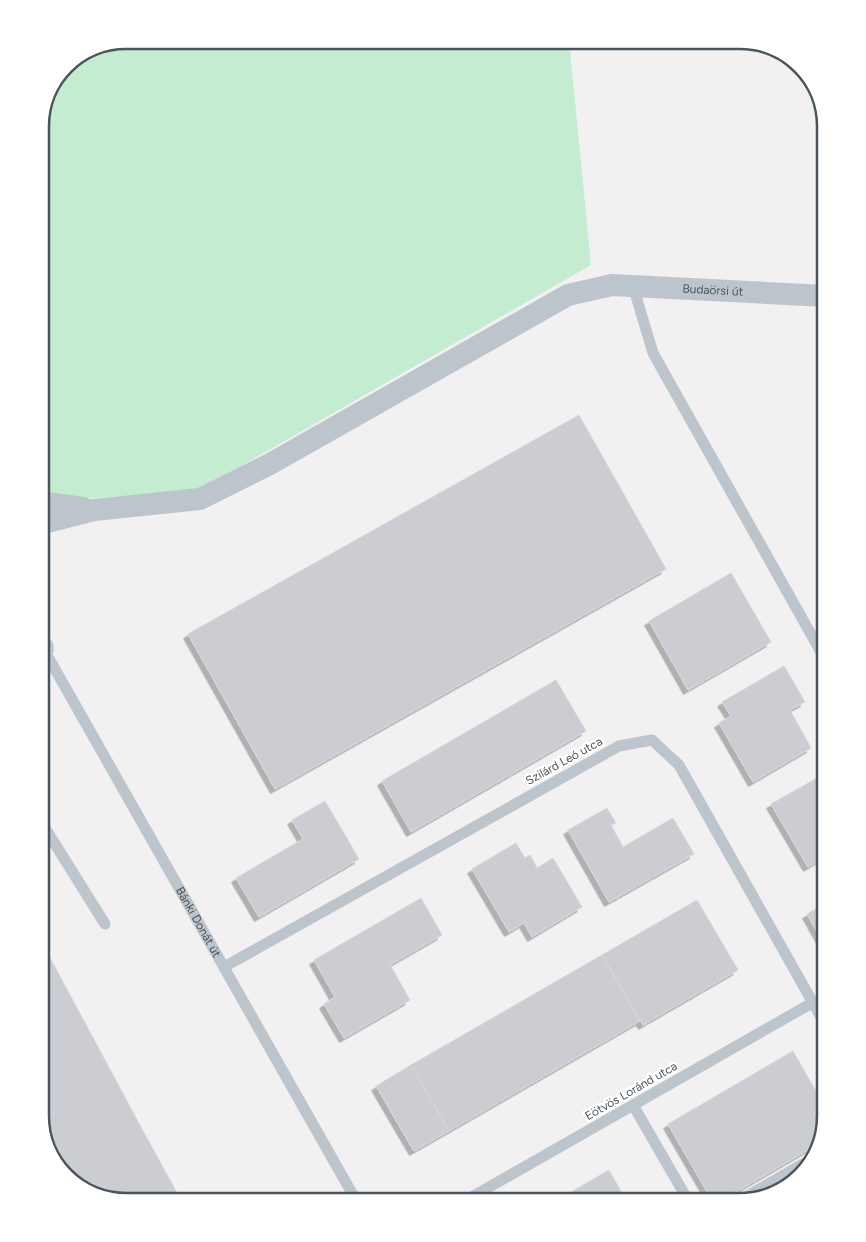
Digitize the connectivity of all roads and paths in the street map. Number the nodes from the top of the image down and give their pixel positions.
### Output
1 (632, 286) junction
2 (817, 296) edge
3 (49, 503) edge
4 (94, 510) junction
5 (49, 521) edge
6 (817, 645) edge
7 (49, 657) edge
8 (49, 834) edge
9 (105, 924) dead end
10 (224, 967) junction
11 (812, 1003) junction
12 (817, 1011) edge
13 (633, 1106) junction
14 (798, 1167) edge
15 (754, 1192) edge
16 (352, 1193) edge
17 (479, 1193) edge
18 (683, 1193) edge

1 - 2 street, Budaörsi út
1 - 4 street, Budaörsi út
1 - 6 lane
3 - 4 street
4 - 5 street
7 - 10 lane, Bánki Donát út
8 - 9 lane
10 - 11 lane, Szilárd Leó utca
10 - 16 lane, Bánki Donát út
11 - 12 lane
11 - 13 lane, Eötvös Loránd utca
13 - 17 lane, Eötvös Loránd utca
13 - 18 lane
14 - 15 lane

